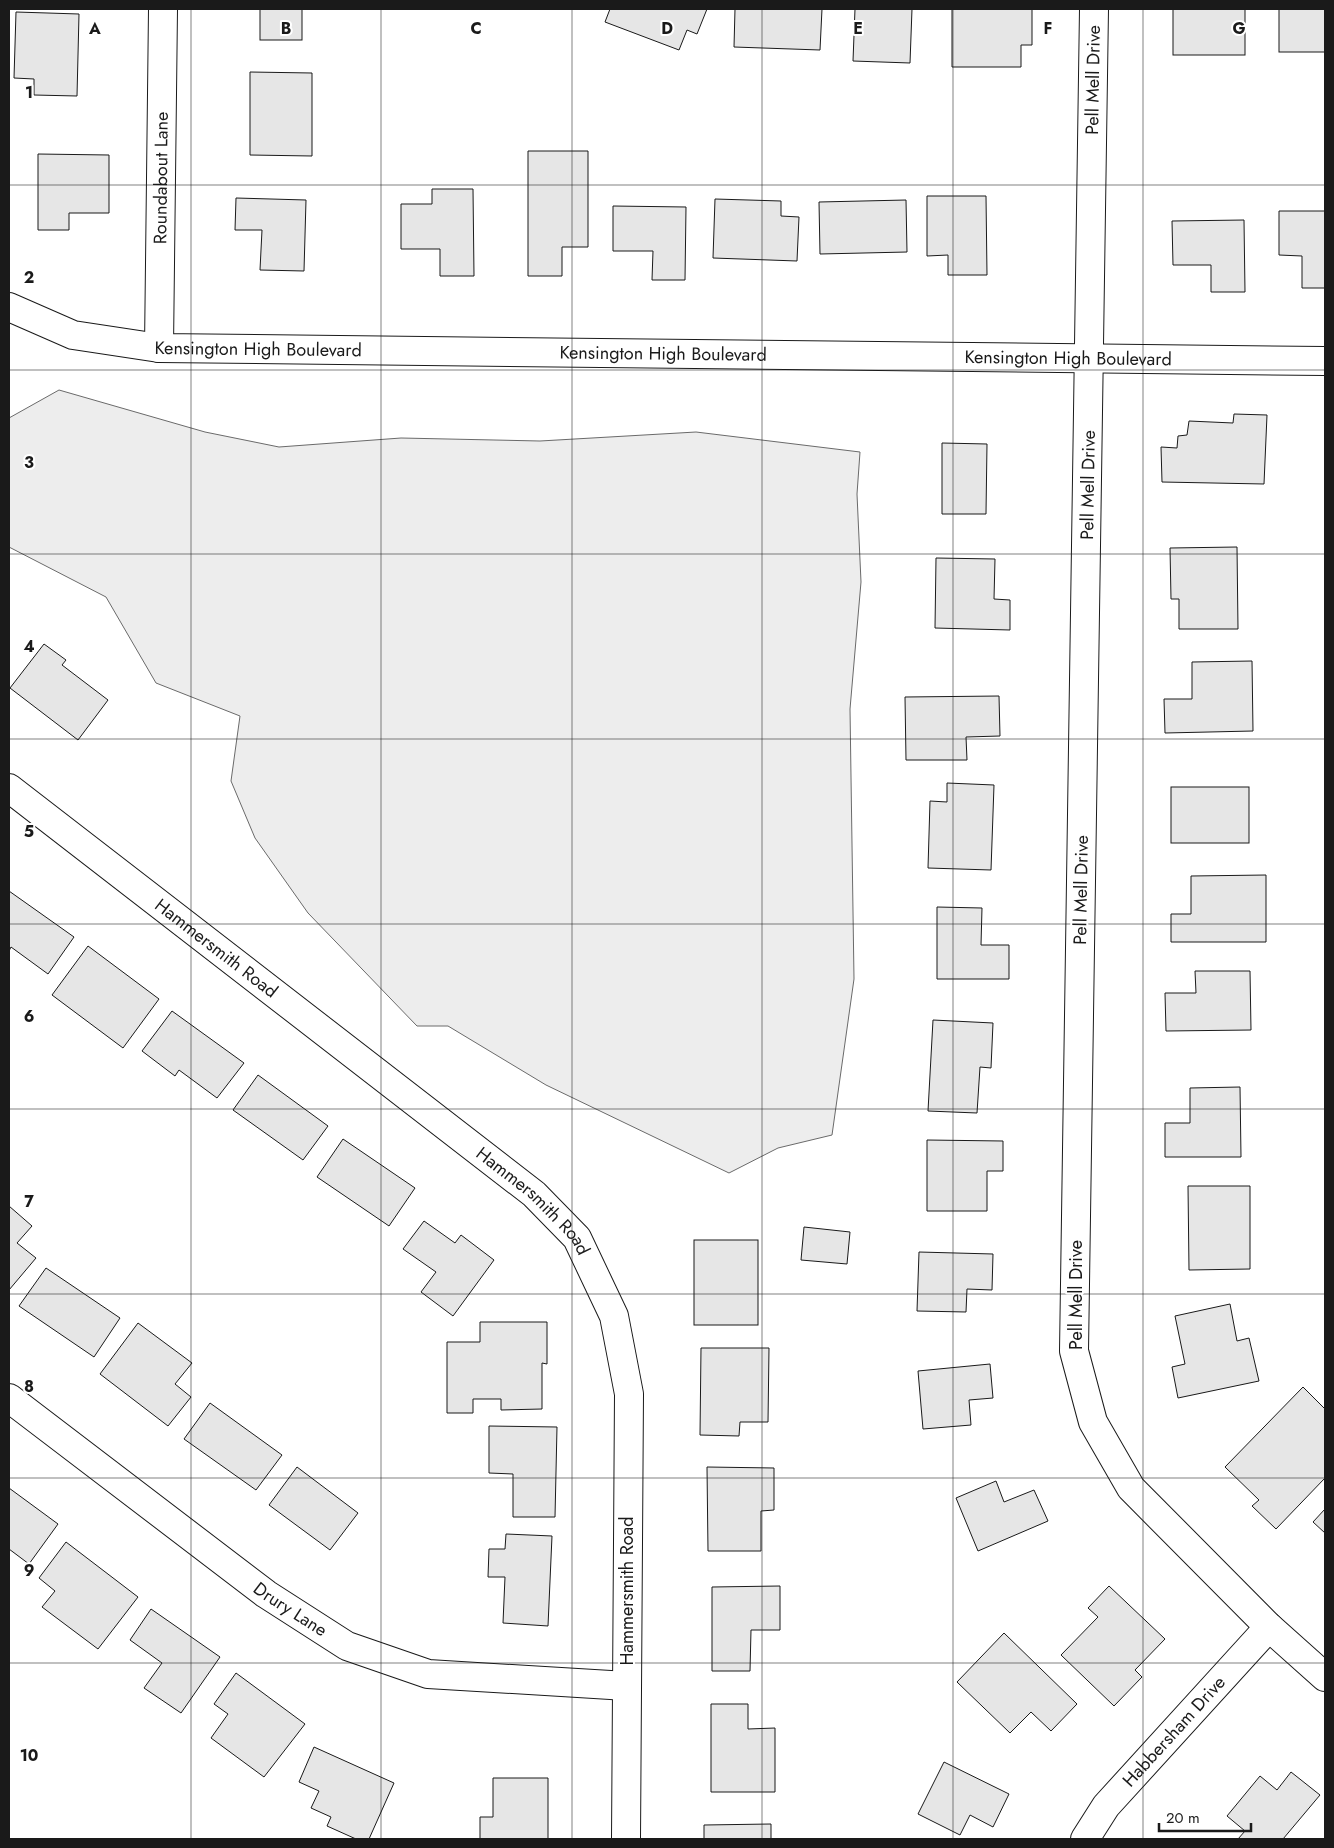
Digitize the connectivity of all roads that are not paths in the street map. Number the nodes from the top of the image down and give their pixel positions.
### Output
1 (163, 9) edge
2 (1094, 9) edge
3 (9, 307) edge
4 (158, 348) junction
5 (1090, 358) junction
6 (1325, 361) edge
7 (9, 788) edge
8 (9, 1398) edge
9 (1269, 1627) junction
10 (1325, 1678) edge
11 (627, 1686) junction
12 (626, 1839) edge
13 (1085, 1839) edge

1 - 4 street, Roundabout Lane
2 - 5 street, Pell Mell Drive
3 - 4 street, Kensington High Boulevard
4 - 5 street, Kensington High Boulevard
5 - 6 street, Kensington High Boulevard
5 - 9 street, Pell Mell Drive
7 - 11 street, Hammersmith Road
8 - 11 street, Drury Lane
9 - 10 street, Pell Mell Drive
9 - 13 street, Habbersham Drive
11 - 12 street, Hammersmith Road

